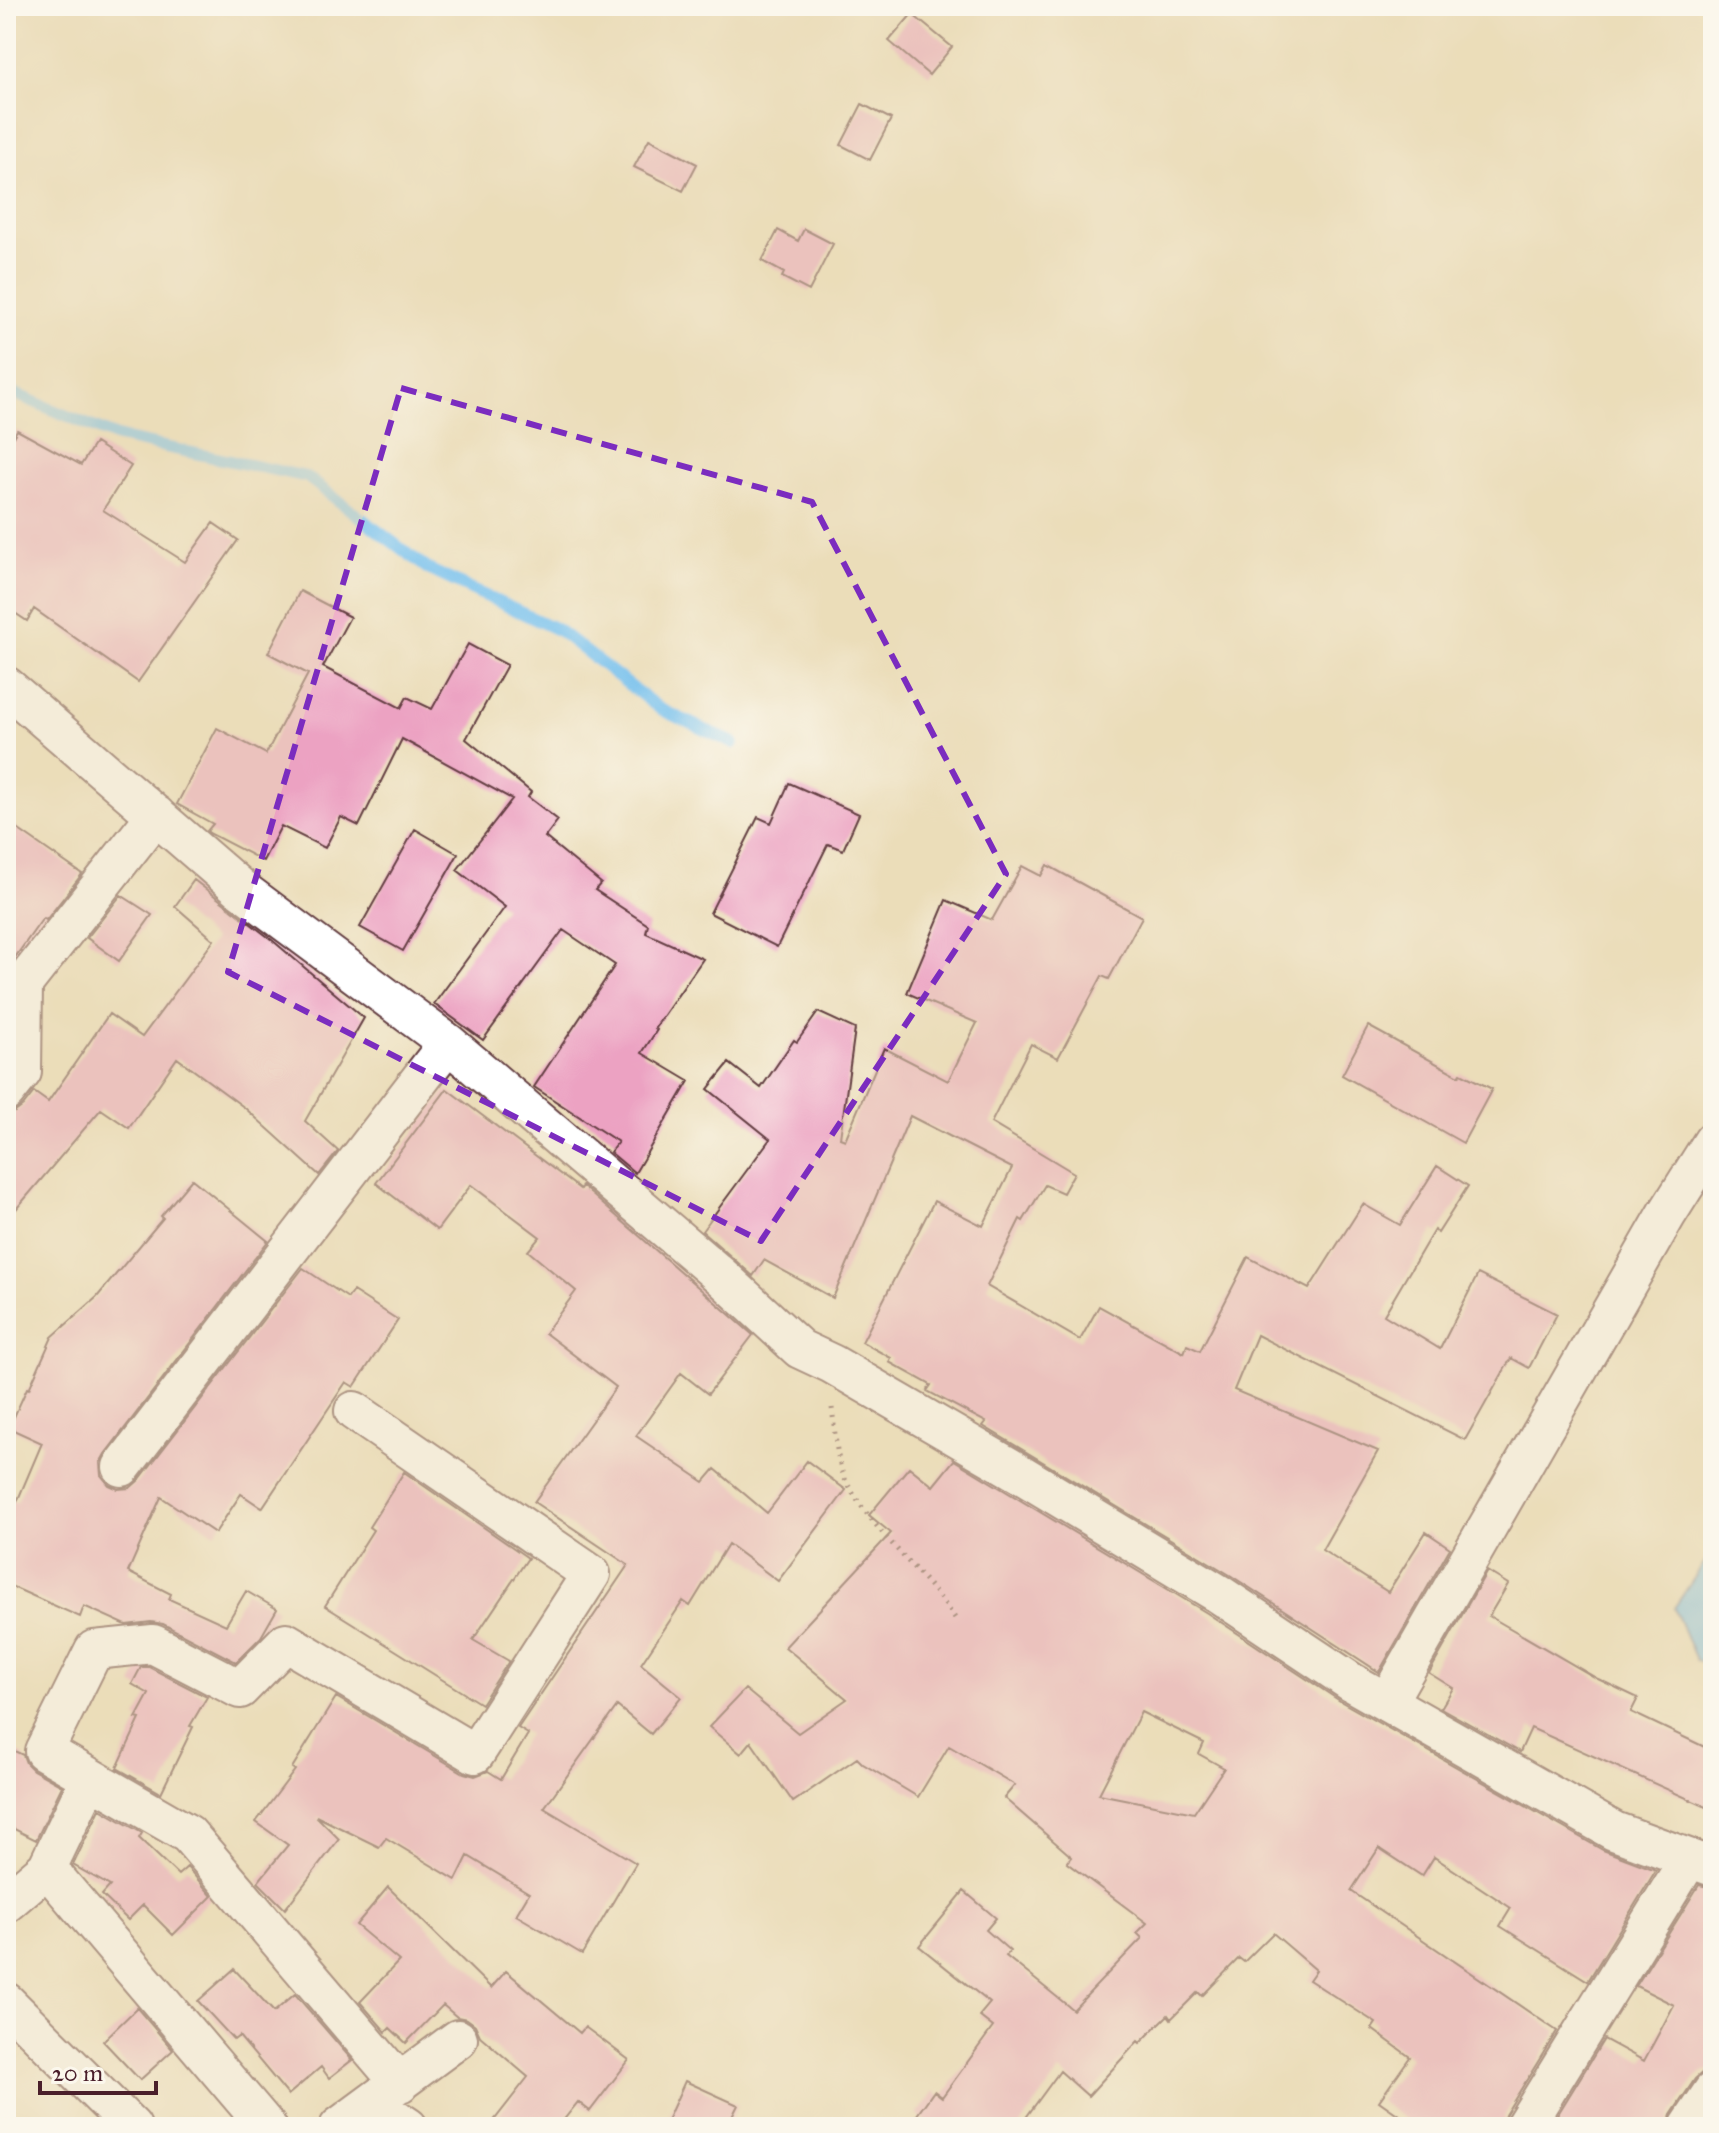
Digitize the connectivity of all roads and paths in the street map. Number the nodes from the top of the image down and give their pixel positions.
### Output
1 (6, 686) edge
2 (156, 815) junction
3 (448, 1043) junction
4 (6, 1092) edge
5 (1713, 1141) edge
6 (832, 1364) junction
7 (354, 1411) dead end
8 (122, 1467) dead end
9 (957, 1621) dead end
10 (1387, 1702) junction
11 (90, 1778) junction
12 (1701, 1863) edge
13 (47, 1868) junction
14 (6, 1903) edge
15 (6, 2002) edge
16 (458, 2039) dead end
17 (1713, 2091) edge
18 (386, 2093) junction
19 (132, 2127) edge
20 (267, 2127) edge
21 (339, 2127) edge
22 (408, 2127) edge
23 (1524, 2127) edge
24 (1689, 2127) edge

1 - 2 street
2 - 3 street
2 - 4 street
3 - 6 street
3 - 8 street
5 - 10 street
6 - 9 path
6 - 10 street
7 - 11 street
10 - 12 street
11 - 13 street
11 - 18 street
12 - 23 street
13 - 14 street
13 - 20 street
15 - 19 street
16 - 18 street
17 - 24 street
18 - 21 street
18 - 22 street

